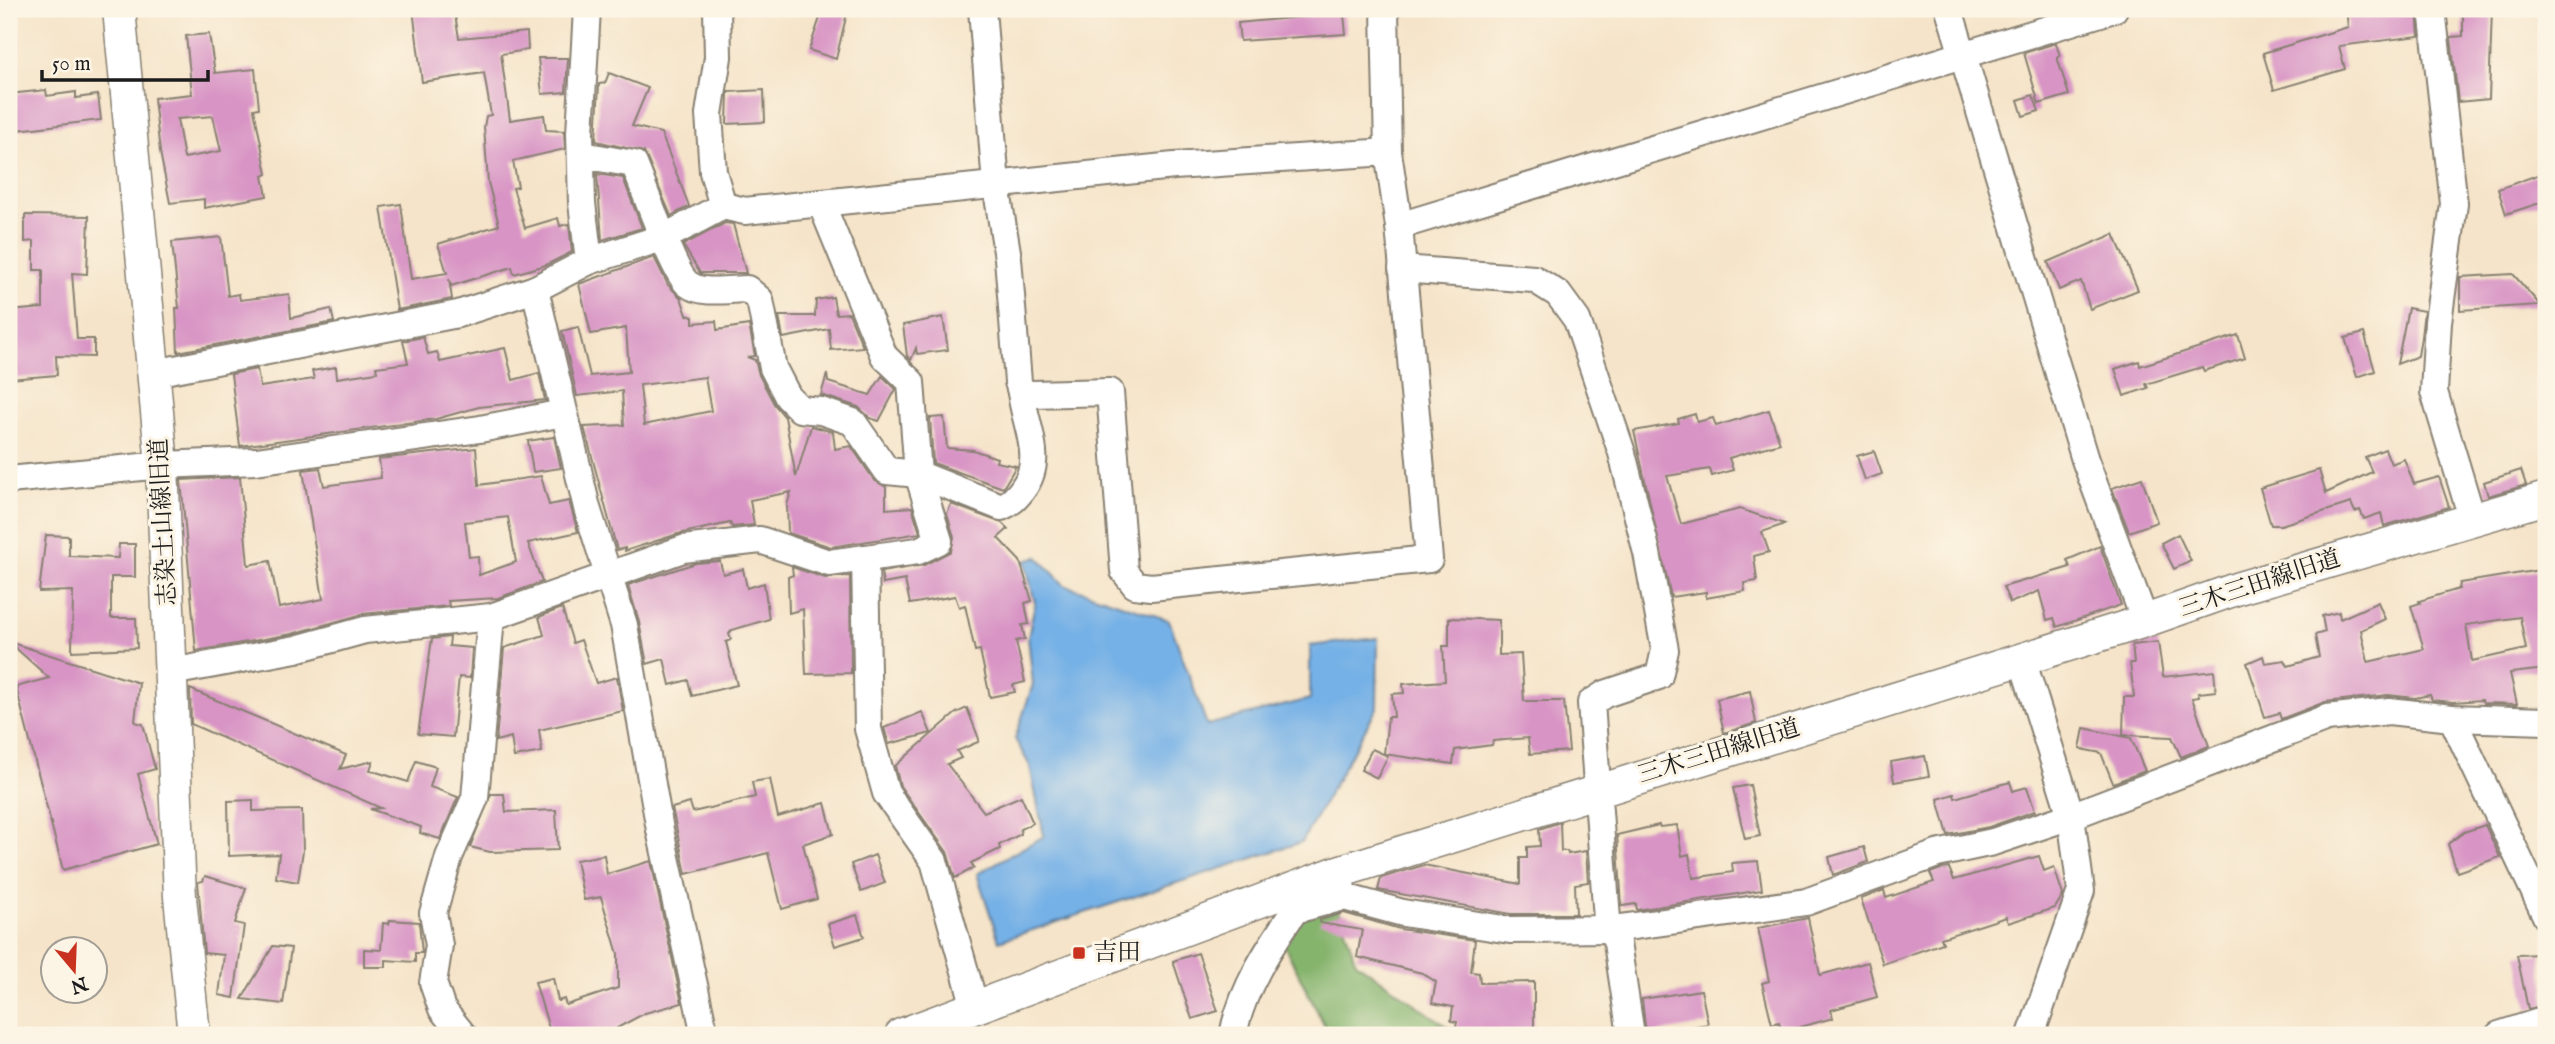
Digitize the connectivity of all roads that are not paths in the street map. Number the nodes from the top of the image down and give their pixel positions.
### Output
1 (119, 9) edge
2 (587, 9) edge
3 (717, 9) edge
4 (982, 9) edge
5 (1385, 9) edge
6 (1950, 9) edge
7 (2114, 9) edge
8 (2432, 9) edge
9 (1964, 54) junction
10 (1388, 152) junction
11 (582, 155) junction
12 (996, 185) junction
13 (821, 203) junction
14 (723, 206) junction
15 (1399, 226) junction
16 (665, 237) junction
17 (589, 261) junction
18 (1402, 269) junction
19 (535, 289) junction
20 (154, 373) junction
21 (1021, 391) junction
22 (563, 413) junction
23 (162, 465) junction
24 (918, 474) junction
25 (9, 480) edge
26 (2546, 498) edge
27 (2472, 518) junction
28 (865, 558) junction
29 (609, 577) junction
30 (491, 617) junction
31 (2145, 621) junction
32 (2022, 659) junction
33 (171, 672) junction
34 (2452, 718) junction
35 (2546, 721) edge
36 (1597, 790) junction
37 (2071, 816) junction
38 (1340, 885) junction
39 (2546, 916) edge
40 (1613, 929) junction
41 (975, 1007) junction
42 (2546, 1020) edge
43 (191, 1034) edge
44 (463, 1035) edge
45 (705, 1035) edge
46 (901, 1035) edge
47 (1233, 1035) edge
48 (1631, 1035) edge
49 (2031, 1035) edge
50 (2500, 1035) edge

1 - 20 street, 志染土山線旧道
2 - 11 street
3 - 14 street
4 - 12 street
5 - 10 street
6 - 9 street
7 - 9 street
8 - 27 street
9 - 15 street
9 - 31 street
10 - 12 street
10 - 15 street
11 - 16 street
11 - 17 street
12 - 13 street
12 - 21 street
13 - 14 street
13 - 24 street
14 - 16 street
15 - 18 street
16 - 17 street
16 - 24 street
17 - 19 street
18 - 21 street
18 - 36 street
19 - 20 street
19 - 22 street
20 - 23 street, 志染土山線旧道
21 - 24 street
22 - 23 street
22 - 29 street
23 - 25 street
23 - 33 street, 志染土山線旧道
24 - 28 street
26 - 27 street, 三木三田線旧道
27 - 31 street, 三木三田線旧道
28 - 29 street
28 - 41 street
29 - 30 street
29 - 45 street
30 - 33 street
30 - 44 street
31 - 32 street, 三木三田線旧道
32 - 36 street, 三木三田線旧道
32 - 37 street
33 - 43 street, 志染土山線旧道
34 - 35 street
34 - 37 street
34 - 39 street
36 - 38 street, 三木三田線旧道
36 - 40 street
37 - 40 street
37 - 49 street
38 - 40 street
38 - 41 street, 三木三田線旧道
38 - 47 street
40 - 48 street
41 - 46 street, 三木三田線旧道
42 - 50 street

